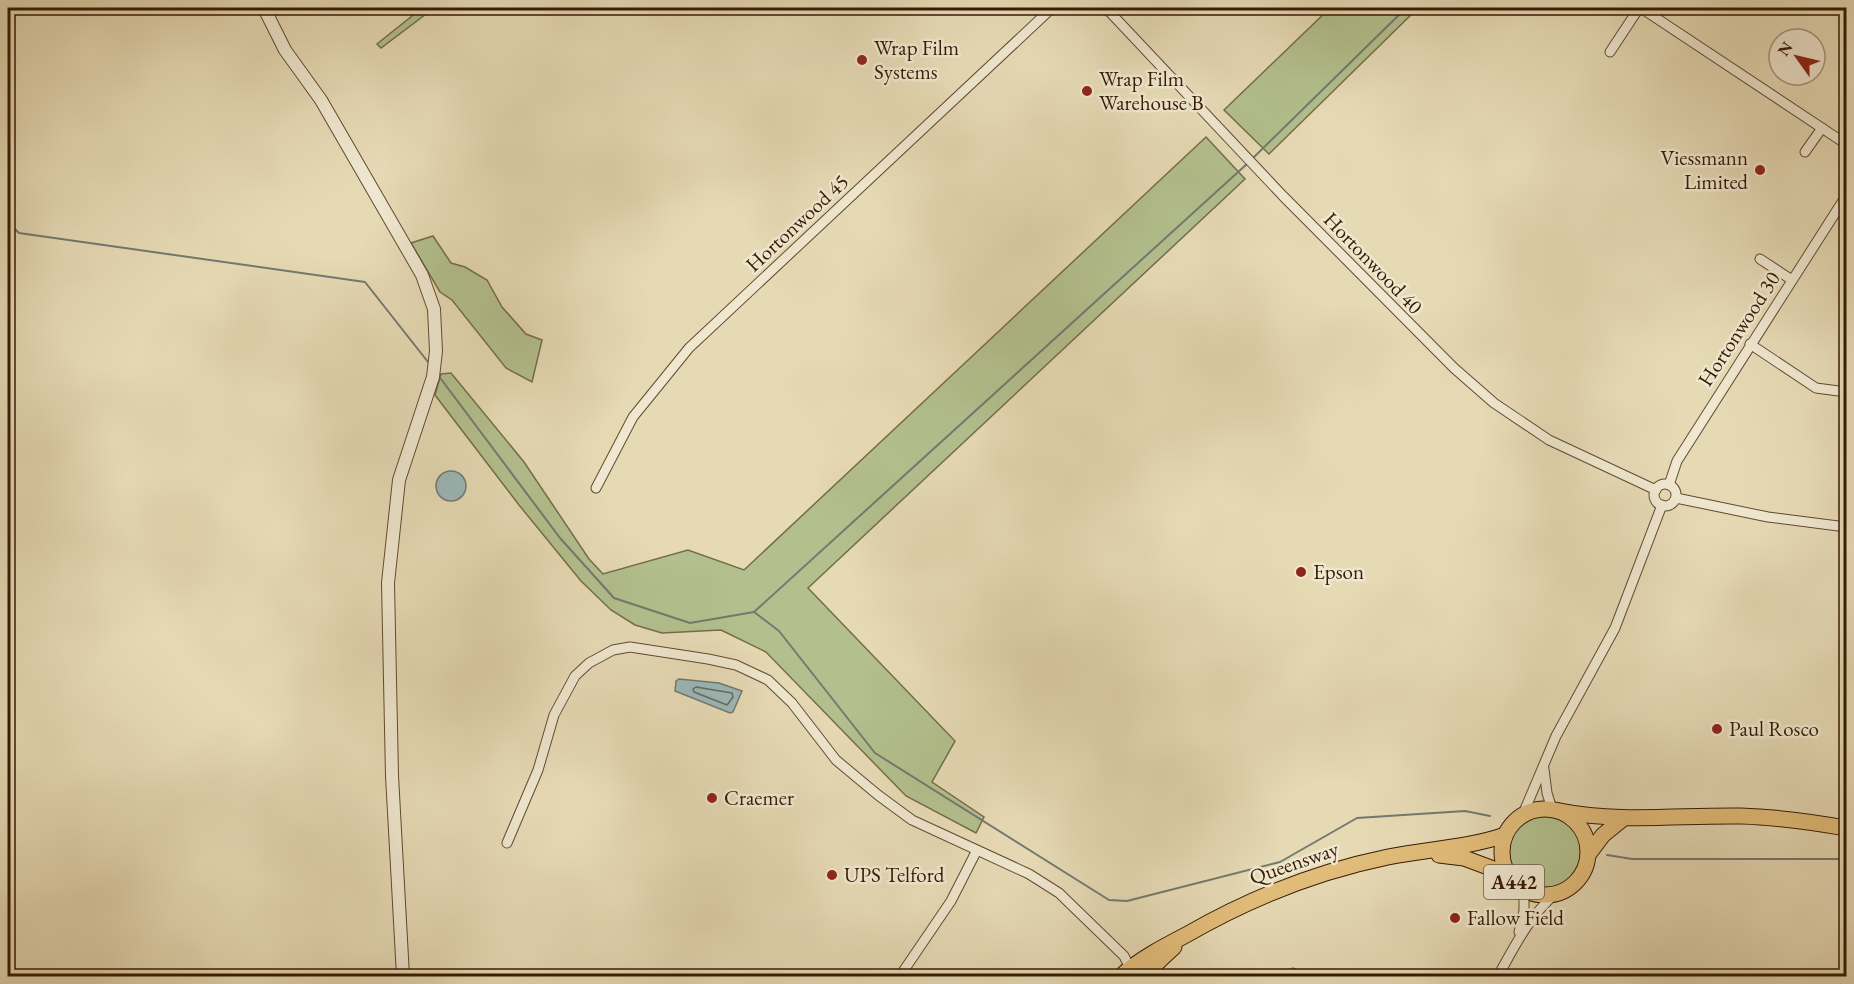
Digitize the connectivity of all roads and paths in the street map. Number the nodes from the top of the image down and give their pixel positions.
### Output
1 (264, 8) edge
2 (1052, 8) edge
3 (1107, 8) edge
4 (1640, 8) edge
5 (1610, 52) dead end
6 (1822, 128) junction
7 (1846, 144) edge
8 (1805, 152) dead end
9 (1846, 196) edge
10 (1760, 260) dead end
11 (1792, 280) junction
12 (1750, 344) junction
13 (1846, 392) edge
14 (1669, 485) junction
15 (596, 488) dead end
16 (1656, 490) junction
17 (1676, 498) junction
18 (1662, 505) junction
19 (1846, 526) edge
20 (1544, 769) junction
21 (1556, 810) junction
22 (1523, 814) junction
23 (1624, 818) junction
24 (1846, 828) edge
25 (1504, 835) junction
26 (507, 843) dead end
27 (976, 852) junction
28 (1420, 853) junction
29 (1588, 855) junction
30 (1508, 874) junction
31 (1524, 890) junction
32 (1554, 894) junction
33 (1518, 937) junction
34 (1132, 974) edge
35 (404, 976) edge
36 (900, 976) edge
37 (1498, 976) edge

1 - 35 street
2 - 15 street, Hortonwood 45
3 - 16 street, Hortonwood 40
4 - 5 street
4 - 6 street
6 - 7 street
6 - 8 street
9 - 11 street, Hortonwood 30
10 - 11 street
11 - 12 street, Hortonwood 30
12 - 13 street
12 - 14 street, Hortonwood 30
14 - 16 street
14 - 17 street
16 - 18 street
17 - 18 street
17 - 19 street
18 - 20 street
20 - 21 street
20 - 22 street
21 - 22 main road
21 - 23 main road
21 - 29 main road
22 - 25 main road, A442
23 - 24 main road
23 - 29 main road, A442
25 - 28 main road, Queensway / A442
25 - 30 main road, A442
26 - 27 street
27 - 34 street
27 - 36 street
28 - 30 main road, Queensway / A442
28 - 34 main road, Queensway / A442
29 - 32 main road, A442
30 - 31 main road, A442
31 - 32 main road, A442
31 - 33 street
32 - 33 street
33 - 37 street

